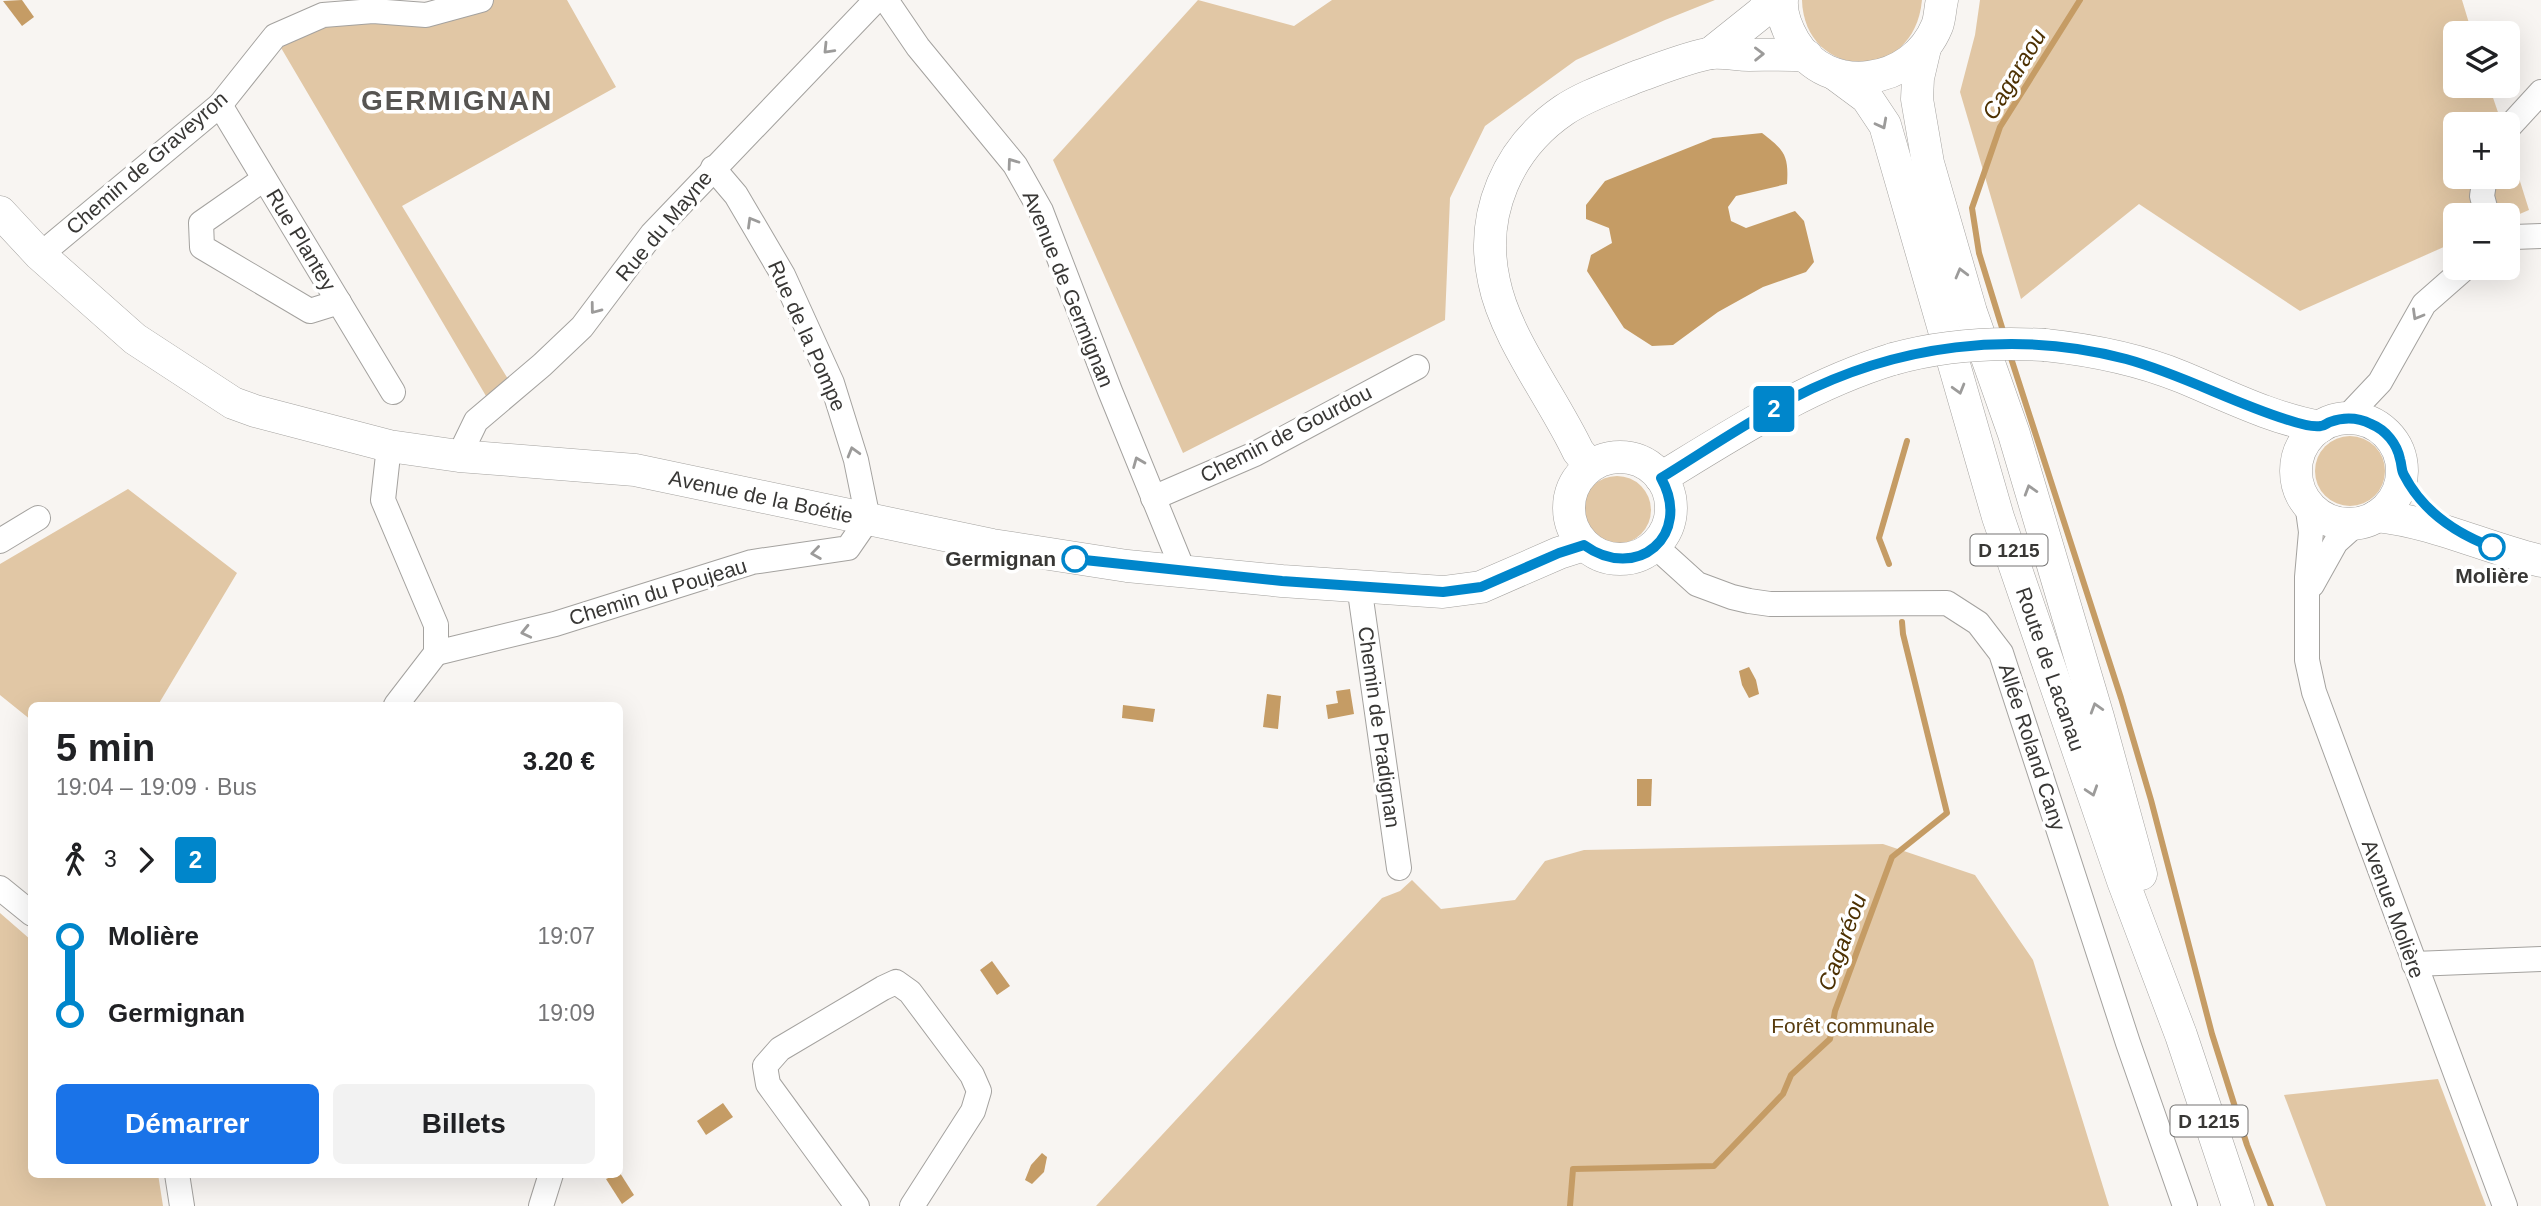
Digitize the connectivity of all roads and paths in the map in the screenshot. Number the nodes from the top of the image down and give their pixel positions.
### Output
1 (876, 0) edge
2 (886, 0) edge
3 (1772, 0) edge
4 (1782, 0) edge
5 (1942, 0) edge
6 (469, 2) edge
7 (1925, 48) junction
8 (1711, 53) junction
9 (1807, 56) junction
10 (1836, 75) junction
11 (2541, 92) edge
12 (220, 105) junction
13 (2520, 115) edge
14 (713, 168) junction
15 (264, 179) junction
16 (0, 212) edge
17 (2541, 236) edge
18 (2520, 237) edge
19 (40, 255) junction
20 (2451, 280) edge
21 (338, 302) junction
22 (1418, 367) dead end
23 (393, 392) dead end
24 (2234, 400) junction
25 (2333, 423) junction
26 (389, 446) junction
27 (459, 456) junction
28 (1590, 467) junction
29 (2296, 468) junction
30 (2402, 471) junction
31 (1661, 478) junction
32 (1153, 498) junction
33 (2307, 503) junction
34 (38, 518) dead end
35 (868, 519) junction
36 (2367, 520) junction
37 (0, 541) edge
38 (2479, 542) junction
39 (1584, 545) junction
40 (1655, 546) junction
41 (2541, 561) edge
42 (1183, 570) junction
43 (1359, 585) junction
44 (2306, 606) junction
45 (436, 653) junction
46 (398, 702) edge
47 (1399, 868) dead end
48 (0, 888) edge
49 (28, 912) edge
50 (2541, 959) edge
51 (2414, 964) junction
52 (2181, 1035) junction
53 (178, 1178) edge
54 (550, 1178) edge
55 (182, 1206) edge
56 (541, 1206) edge
57 (857, 1206) edge
58 (912, 1206) edge
59 (2185, 1206) edge
60 (2238, 1206) edge
61 (2505, 1206) edge

1 -> 14 street, Rue du Mayne
32 -> 2 street, Avenue de Germignan
3 - 8 main road
4 - 9 main road
5 - 7 main road
6 - 12 street, Chemin de Graveyron
7 - 10 main road
52 -> 7 main road, Route de Lacanau / D 1215
8 -> 9 main road
8 - 28 main road
9 - 10 main road, Route de Lacanau
10 -> 52 main road, Route de Lacanau / D 1215
11 - 13 street
12 - 15 street, Rue Plantey
12 - 19 street, Chemin de Graveyron
14 -> 27 street, Rue du Mayne
35 -> 14 street, Rue de la Pompe
15 - 21 street, Rue Plantey
15 - 21 street, Rue Plantey
16 - 19 main road, Avenue de la Boétie
17 - 18 street
19 - 26 main road, Avenue de la Boétie
20 -> 25 street
21 - 23 street, Rue Plantey
22 - 32 street, Chemin de Gourdou
24 - 25 main road
24 - 29 main road
24 - 31 main road, bridge
25 - 29 main road
25 - 30 main road
26 - 27 main road, Avenue de la Boétie
26 - 45 street
27 - 35 main road, Avenue de la Boétie
28 - 31 main road
28 - 39 main road
29 - 33 main road
30 - 36 main road
30 - 38 main road
31 - 40 main road
32 - 42 street, Avenue de Germignan
33 - 36 main road
33 - 44 street, Avenue Molière
34 - 37 street
35 - 42 main road, Avenue de la Boétie
35 -> 45 street, Chemin du Poujeau
36 - 38 main road
36 - 44 street, Avenue Molière
38 - 41 main road
39 - 40 main road
39 - 43 main road, Avenue de la Boétie
40 - 59 street, Allée Roland Cany
42 - 43 main road, Avenue de la Boétie
43 - 47 street, Chemin de Pradignan
44 - 51 street, Avenue Molière
45 - 46 street
48 - 49 street
50 - 51 street
51 - 61 street, Avenue Molière
52 - 60 main road, Route de Lacanau / D 1215
53 - 55 street
54 - 56 street
57 - 58 street

